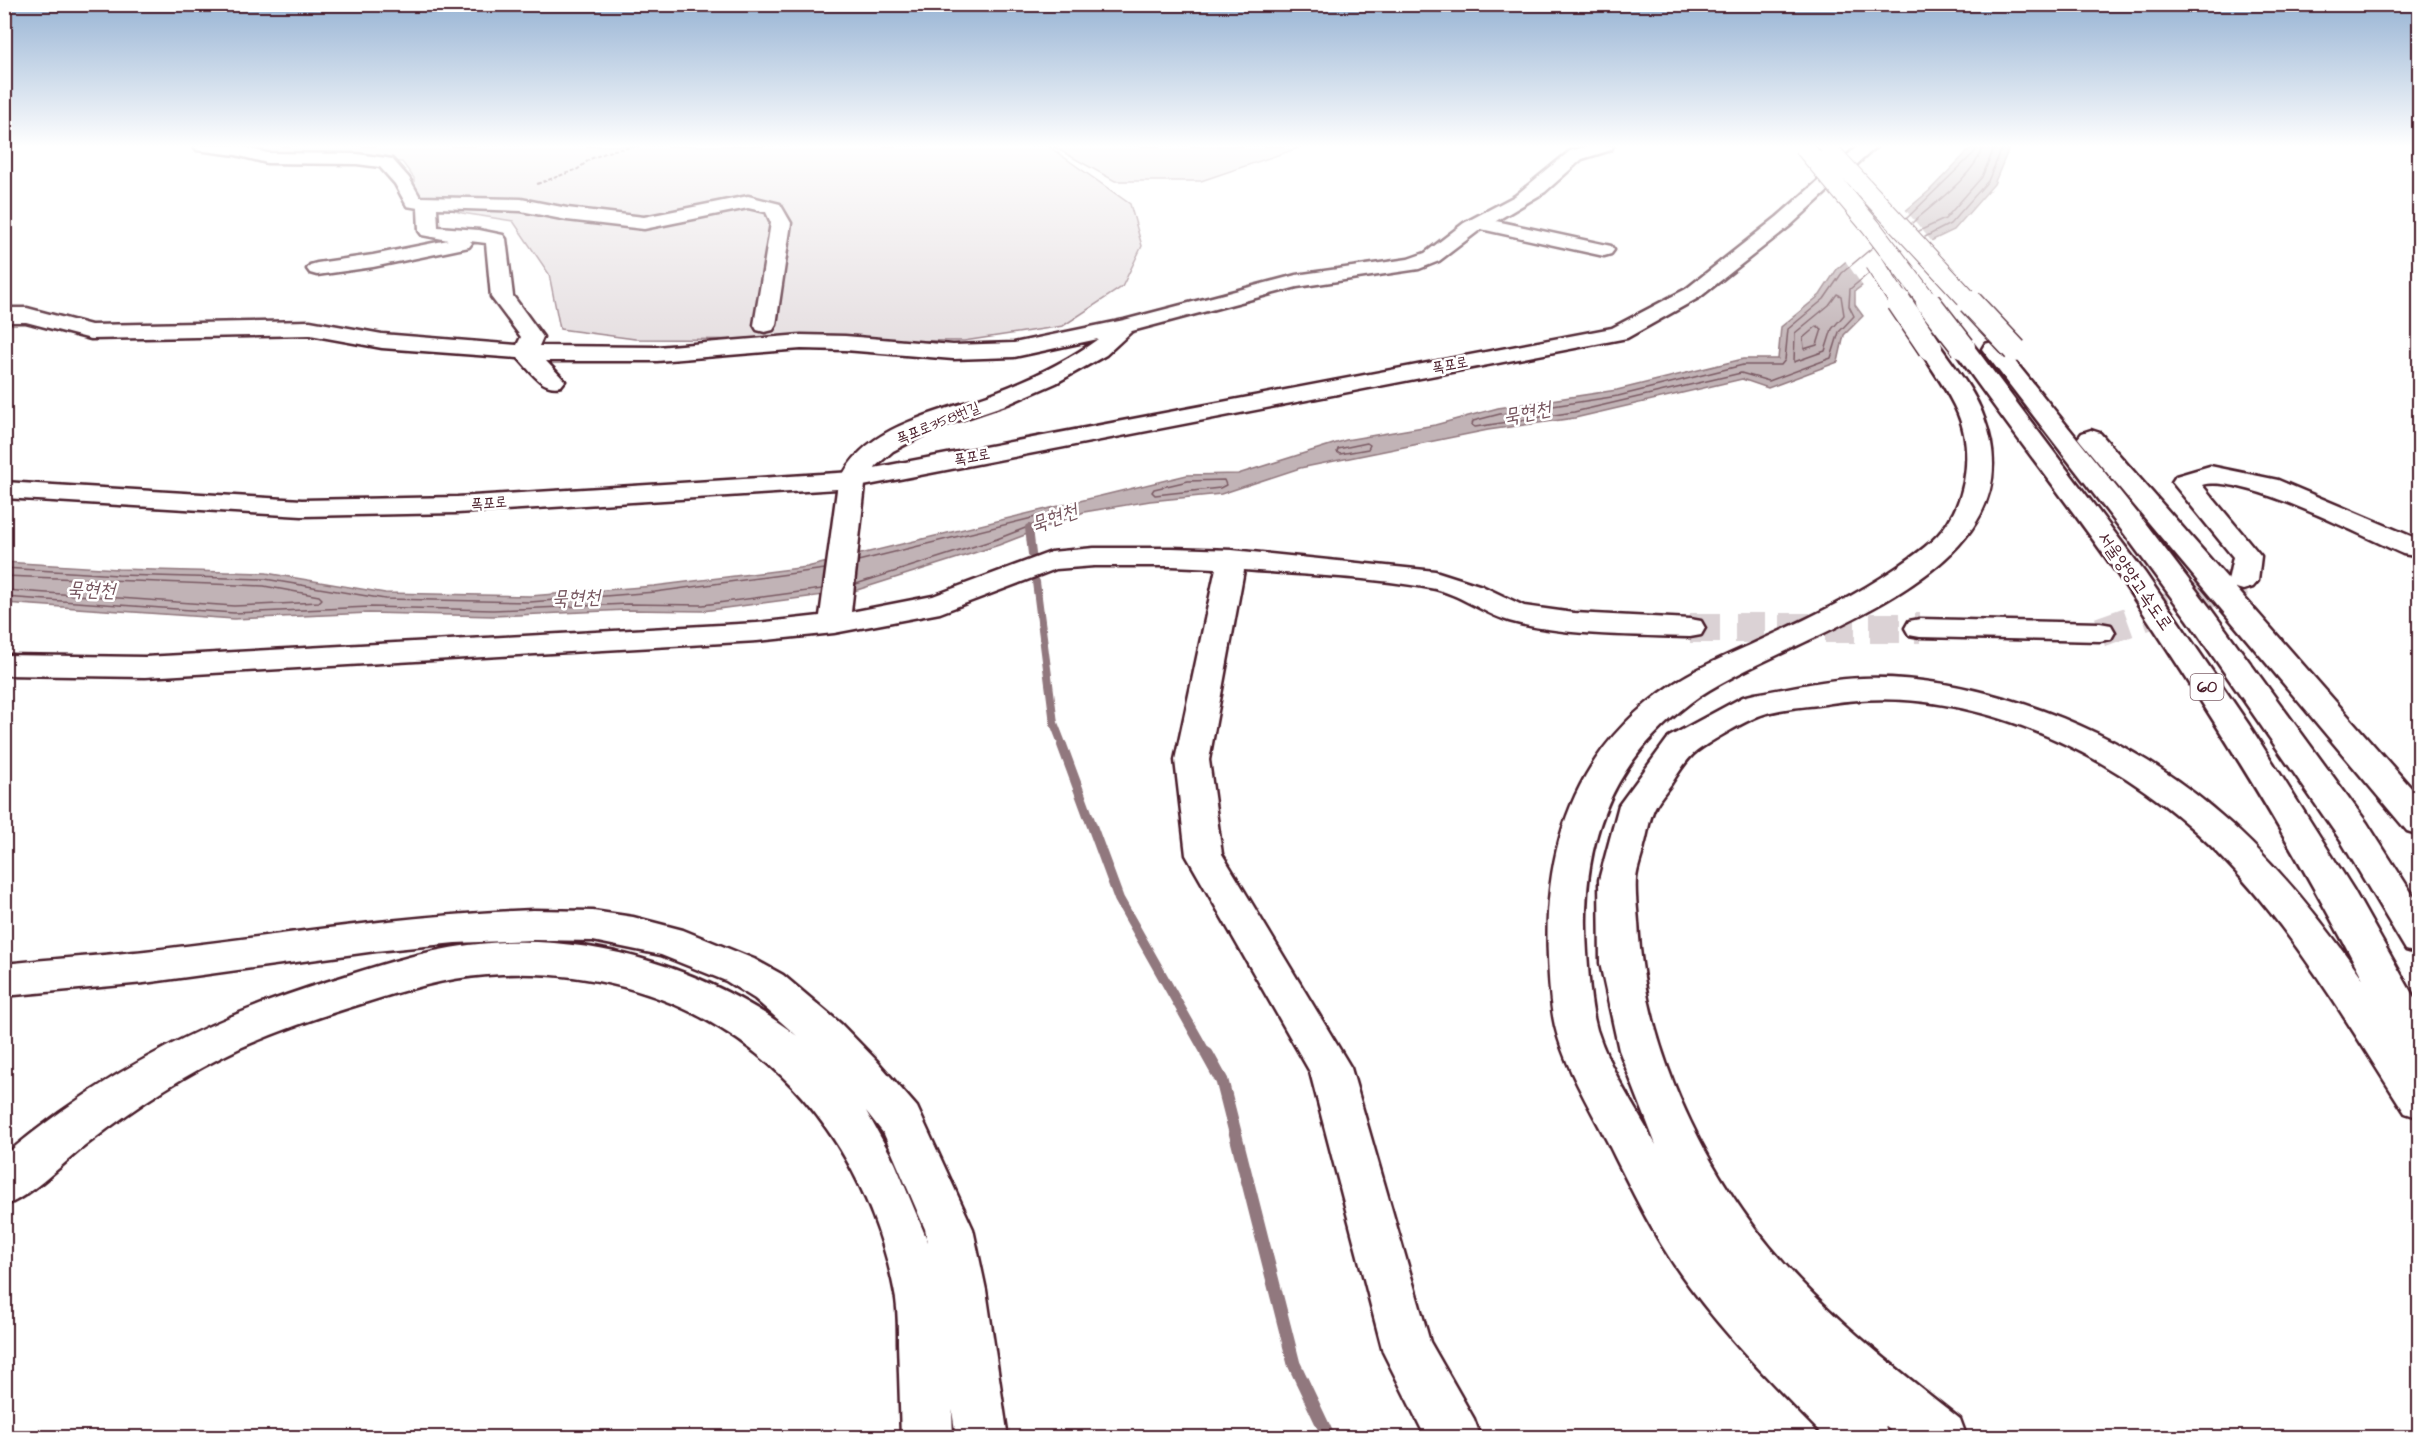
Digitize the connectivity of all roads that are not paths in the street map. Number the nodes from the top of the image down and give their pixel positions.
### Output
1 (428, 213) edge
2 (570, 213) edge
3 (701, 213) edge
4 (775, 213) edge
5 (1495, 213) edge
6 (1793, 213) edge
7 (1857, 213) edge
8 (1859, 213) edge
9 (1876, 213) edge
10 (1478, 223) junction
11 (497, 243) junction
12 (1604, 250) dead end
13 (317, 269) dead end
14 (4, 315) edge
15 (765, 325) dead end
16 (1126, 326) junction
17 (1975, 348) junction
18 (525, 352) junction
19 (553, 381) dead end
20 (4, 490) edge
21 (851, 491) junction
22 (2420, 549) edge
23 (1232, 559) junction
24 (2243, 581) dead end
25 (834, 624) junction
26 (1690, 628) tunnel mouth
27 (1920, 628) tunnel mouth
28 (2100, 632) tunnel mouth
29 (4, 664) edge
30 (2420, 822) edge
31 (2420, 939) edge
32 (4, 980) edge
33 (2420, 1048) edge
34 (2420, 1099) edge
35 (4, 1185) edge
36 (927, 1437) edge
37 (982, 1437) edge
38 (1455, 1437) edge
39 (1864, 1437) edge
40 (1941, 1437) edge

1 - 11 main road
2 - 3 main road
4 - 15 main road
5 - 10 main road
6 - 21 main road, 폭포로
7 - 17 main road, bridge
8 - 17 main road, 서울양양고속도로 / 60, bridge
9 - 17 main road, bridge
10 - 12 main road
10 - 16 main road
11 - 13 main road
11 - 18 main road
14 - 18 main road
16 - 18 main road
16 - 21 main road, 폭포로358번길
17 - 30 main road
17 - 31 main road, 서울양양고속도로 / 60
17 - 33 main road, 서울양양고속도로 / 60
17 - 39 main road
18 - 19 main road
20 - 21 main road, 폭포로
21 - 25 main road
22 - 24 main road
23 - 25 main road
23 - 26 main road
23 - 38 main road
25 - 29 main road
27 - 28 main road
32 - 37 main road
34 - 40 main road
35 - 36 main road

